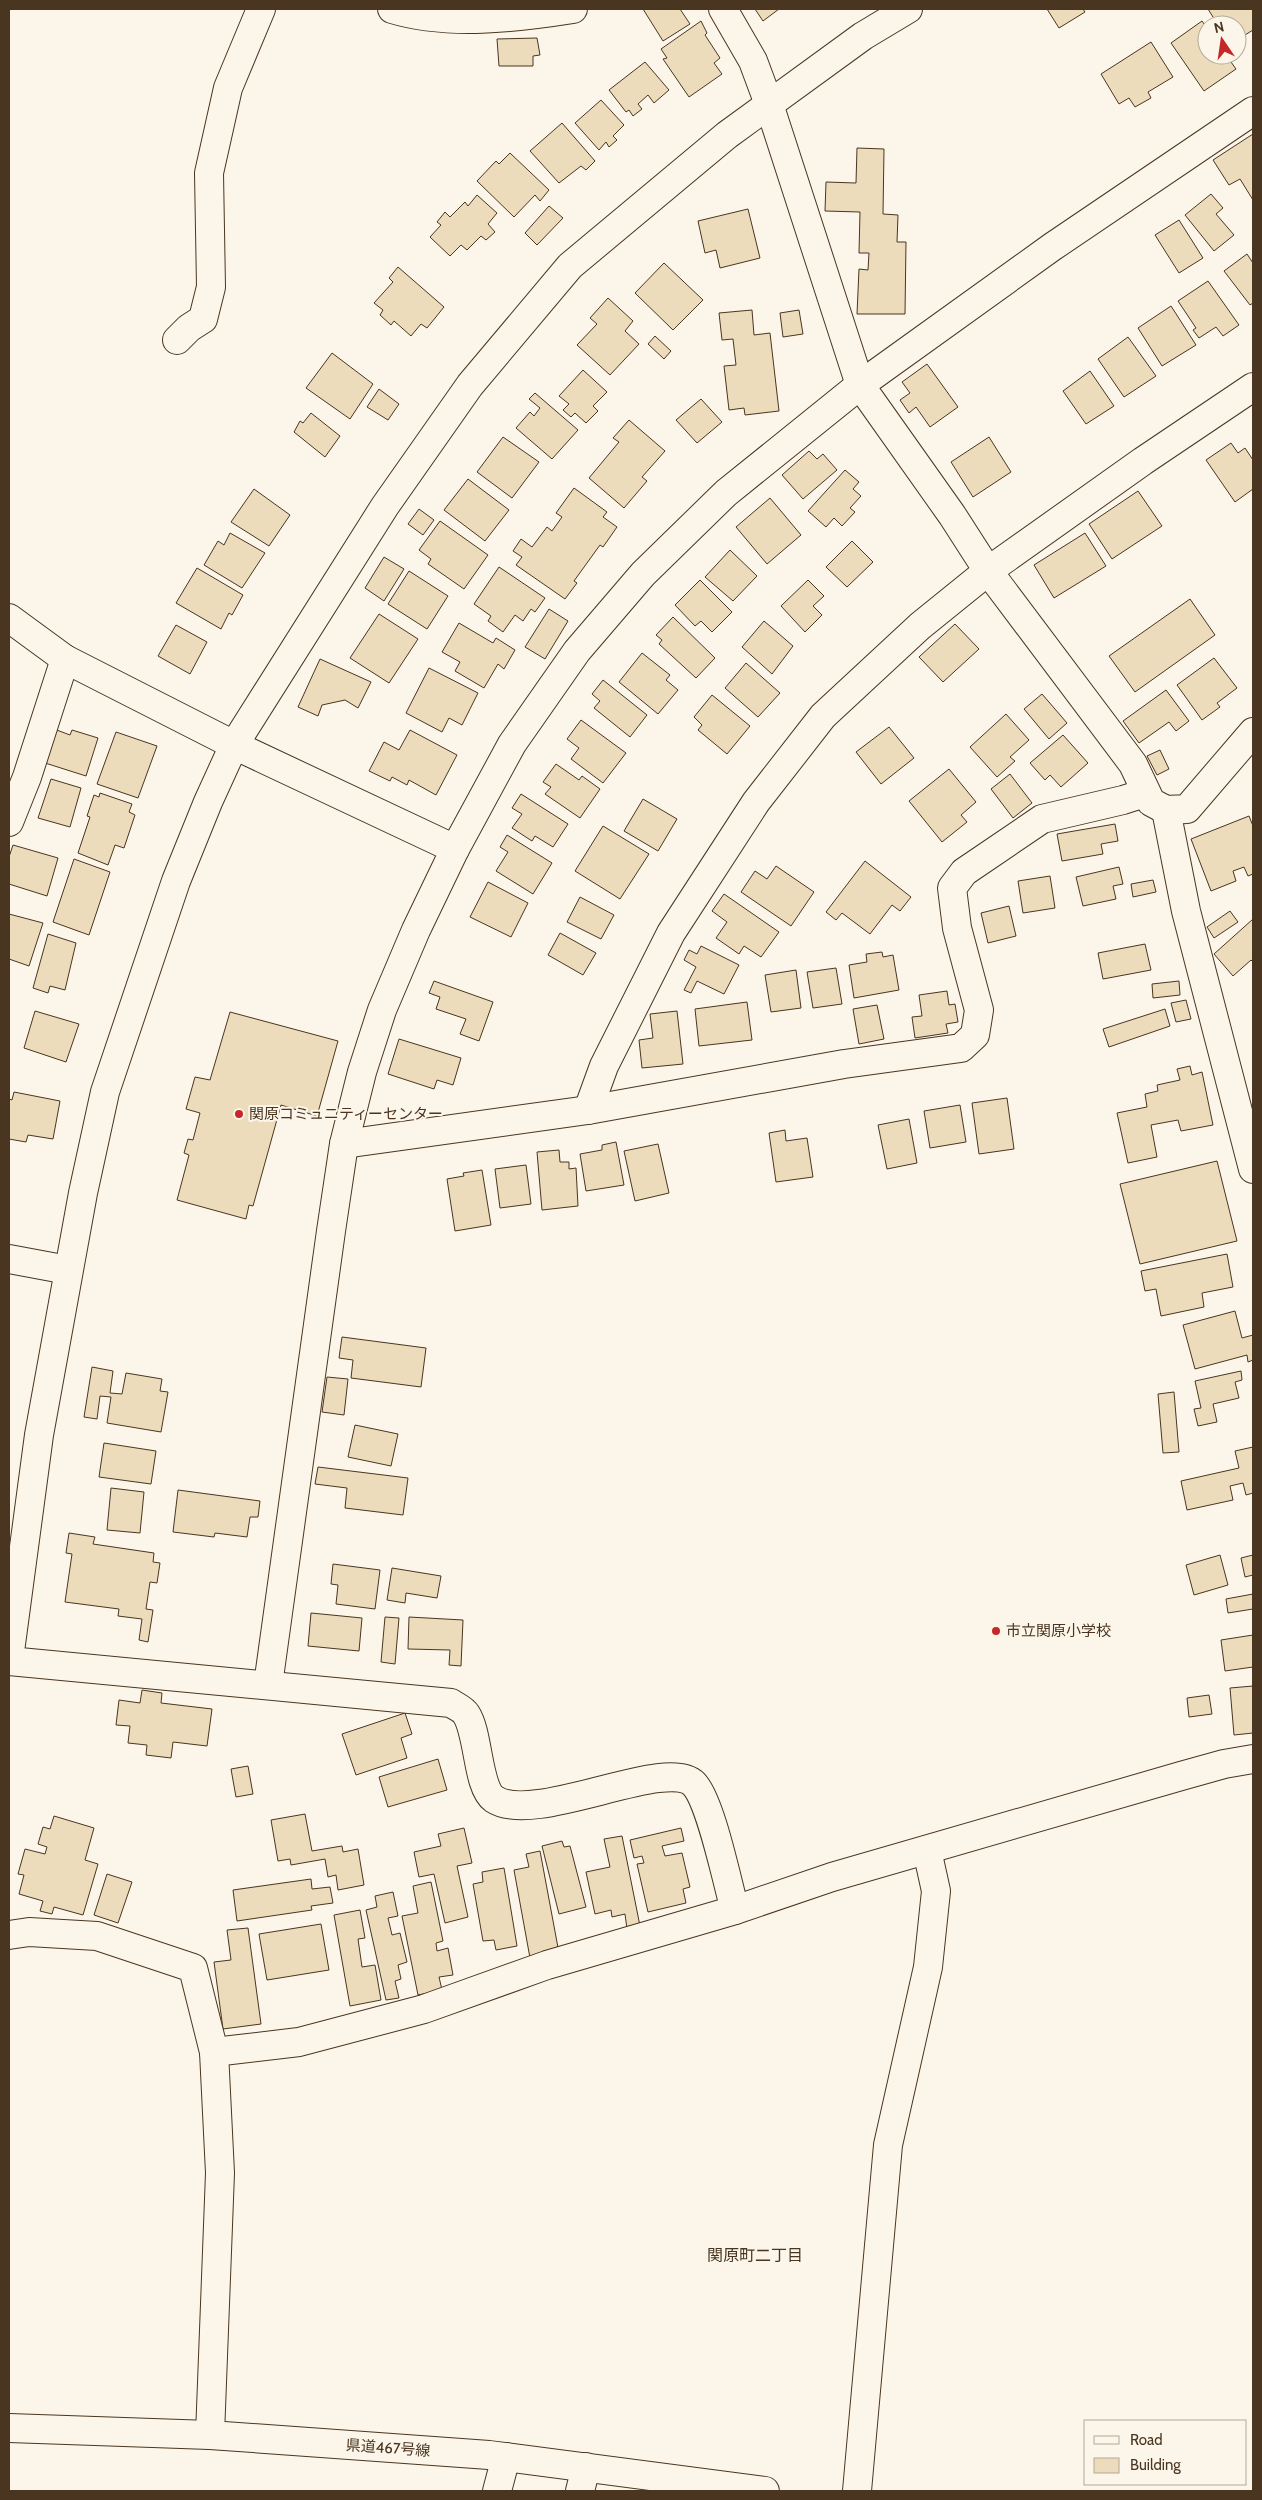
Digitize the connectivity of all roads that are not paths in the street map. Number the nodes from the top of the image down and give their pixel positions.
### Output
1 (260, 9) edge
2 (392, 9) edge
3 (573, 9) edge
4 (723, 9) edge
5 (908, 9) edge
6 (769, 104) junction
7 (1253, 111) edge
8 (177, 340) dead end
9 (860, 385) junction
10 (1253, 387) edge
11 (988, 571) junction
12 (9, 618) edge
13 (65, 659) junction
14 (1253, 732) edge
15 (234, 745) junction
16 (1145, 793) junction
17 (1166, 810) junction
18 (9, 822) edge
19 (455, 849) junction
20 (588, 1110) junction
21 (344, 1144) junction
22 (1253, 1169) edge
23 (9, 1259) edge
24 (68, 1270) junction
25 (9, 1660) edge
26 (268, 1685) junction
27 (1253, 1759) edge
28 (927, 1850) junction
29 (735, 1910) junction
30 (9, 1935) edge
31 (214, 2052) junction
32 (9, 2428) edge
33 (210, 2435) junction
34 (506, 2457) junction
35 (583, 2479) edge
36 (497, 2491) edge
37 (765, 2491) edge
38 (857, 2491) edge

1 - 8 street
2 - 3 street
4 - 6 street
5 - 6 street
6 - 9 street
6 - 15 street
7 - 9 street
9 - 11 street
9 - 19 street
10 - 11 street
11 - 16 street
11 - 20 street
12 - 13 street
13 - 15 street
13 - 18 street
14 - 17 street
15 - 19 street
15 - 24 street
16 - 17 street
16 - 20 street
17 - 22 street
19 - 21 street
20 - 21 street
21 - 26 street
23 - 24 street
24 - 25 street
25 - 26 street
26 - 29 street
27 - 28 street
28 - 29 street
28 - 38 street
29 - 31 street
30 - 31 street
31 - 33 street
32 - 33 street, 県道467号線
33 - 34 street, 県道467号線
34 - 35 street, 県道467号線
34 - 36 street
35 - 37 street, 県道467号線

